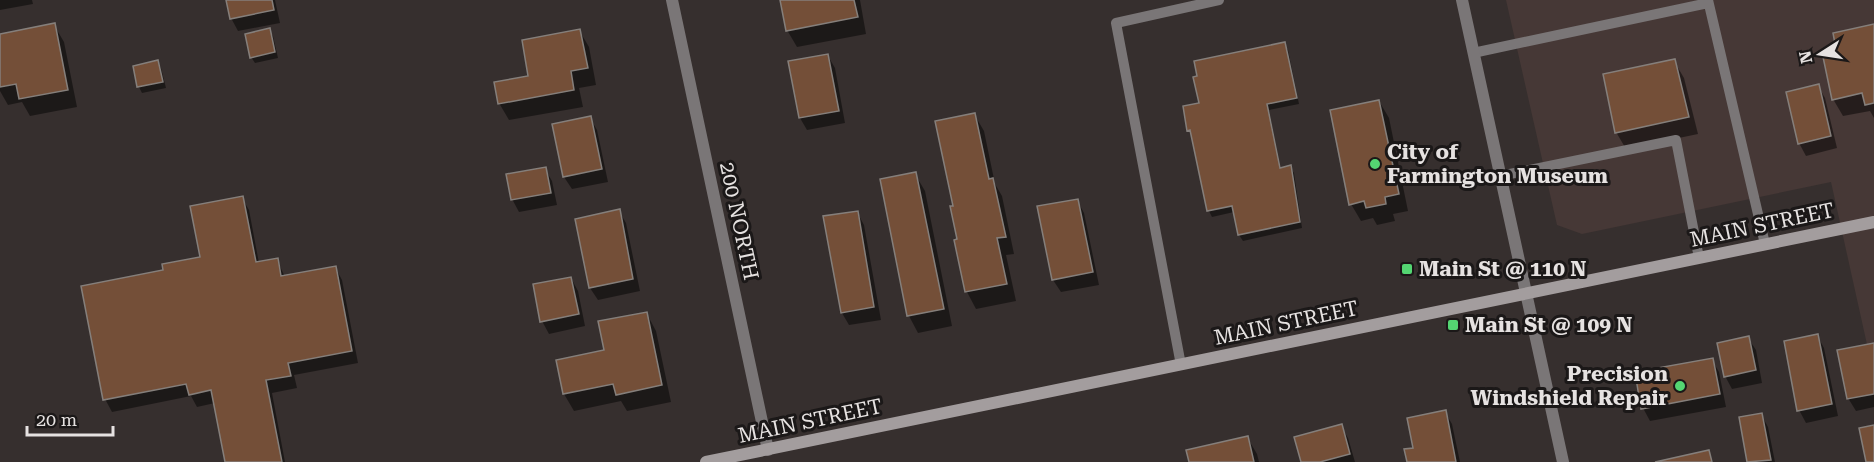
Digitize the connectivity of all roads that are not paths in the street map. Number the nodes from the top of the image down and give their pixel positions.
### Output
1 (672, 0) edge
2 (1219, 0) edge
3 (1462, 0) edge
4 (1708, 1) edge
5 (1473, 53) junction
6 (1500, 176) junction
7 (1874, 222) edge
8 (1765, 244) junction
9 (1699, 258) junction
10 (1526, 294) junction
11 (1181, 365) junction
12 (768, 450) junction
13 (706, 462) edge
14 (1563, 462) edge

1 - 12 street, 200 NORTH
2 - 11 lane
3 - 5 street
4 - 5 lane
4 - 8 lane
5 - 6 street
6 - 9 lane
6 - 10 street
7 - 8 main road, MAIN STREET
8 - 9 main road, MAIN STREET
9 - 10 main road, MAIN STREET
10 - 11 main road, MAIN STREET
10 - 14 street
11 - 12 main road, MAIN STREET
12 - 13 main road, MAIN STREET

